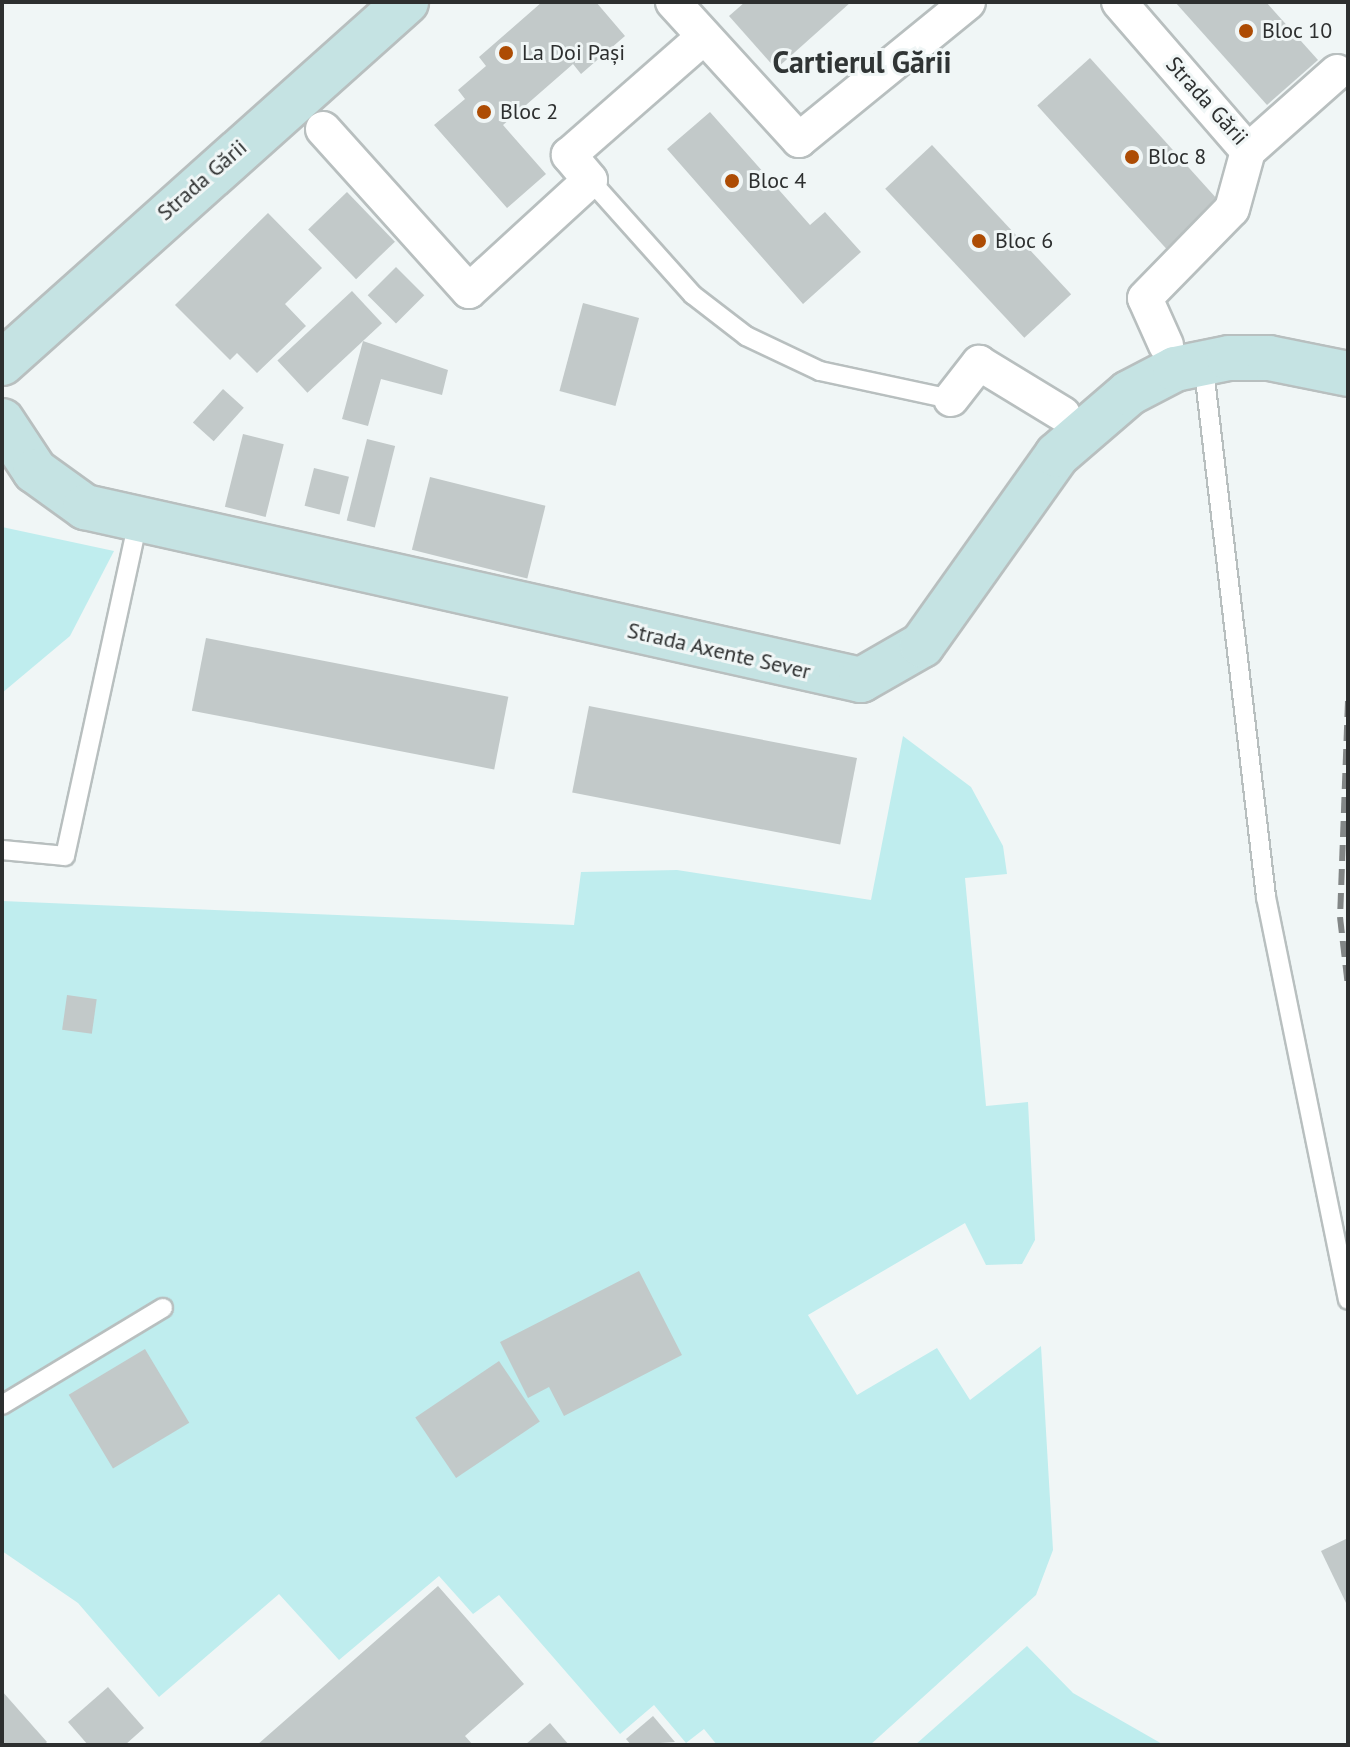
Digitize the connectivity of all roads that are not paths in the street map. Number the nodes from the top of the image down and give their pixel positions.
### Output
1 (406, 2) edge
2 (968, 2) edge
3 (1119, 2) edge
4 (676, 3) edge
5 (704, 37) junction
6 (1337, 72) dead end
7 (323, 129) dead end
8 (1248, 151) junction
9 (590, 180) junction
10 (1184, 354) junction
11 (2, 363) edge
12 (1348, 374) edge
13 (951, 399) joint
14 (1063, 414) dead end
15 (7, 442) edge
16 (138, 522) junction
17 (2, 850) edge
18 (1348, 1300) edge
19 (163, 1308) dead end
20 (2, 1405) edge

1 - 11 main road, Strada Gării
2 - 5 street
3 - 8 street, Strada Gării
4 - 5 street
5 - 9 street
6 - 8 street, Strada Gării
7 - 9 street
8 - 10 street
9 - 13 lane
10 - 12 main road, Strada Axente Sever
10 - 16 main road, Strada Axente Sever
10 - 18 lane
13 - 14 street
15 - 16 main road, Strada Axente Sever
16 - 17 lane
19 - 20 lane

